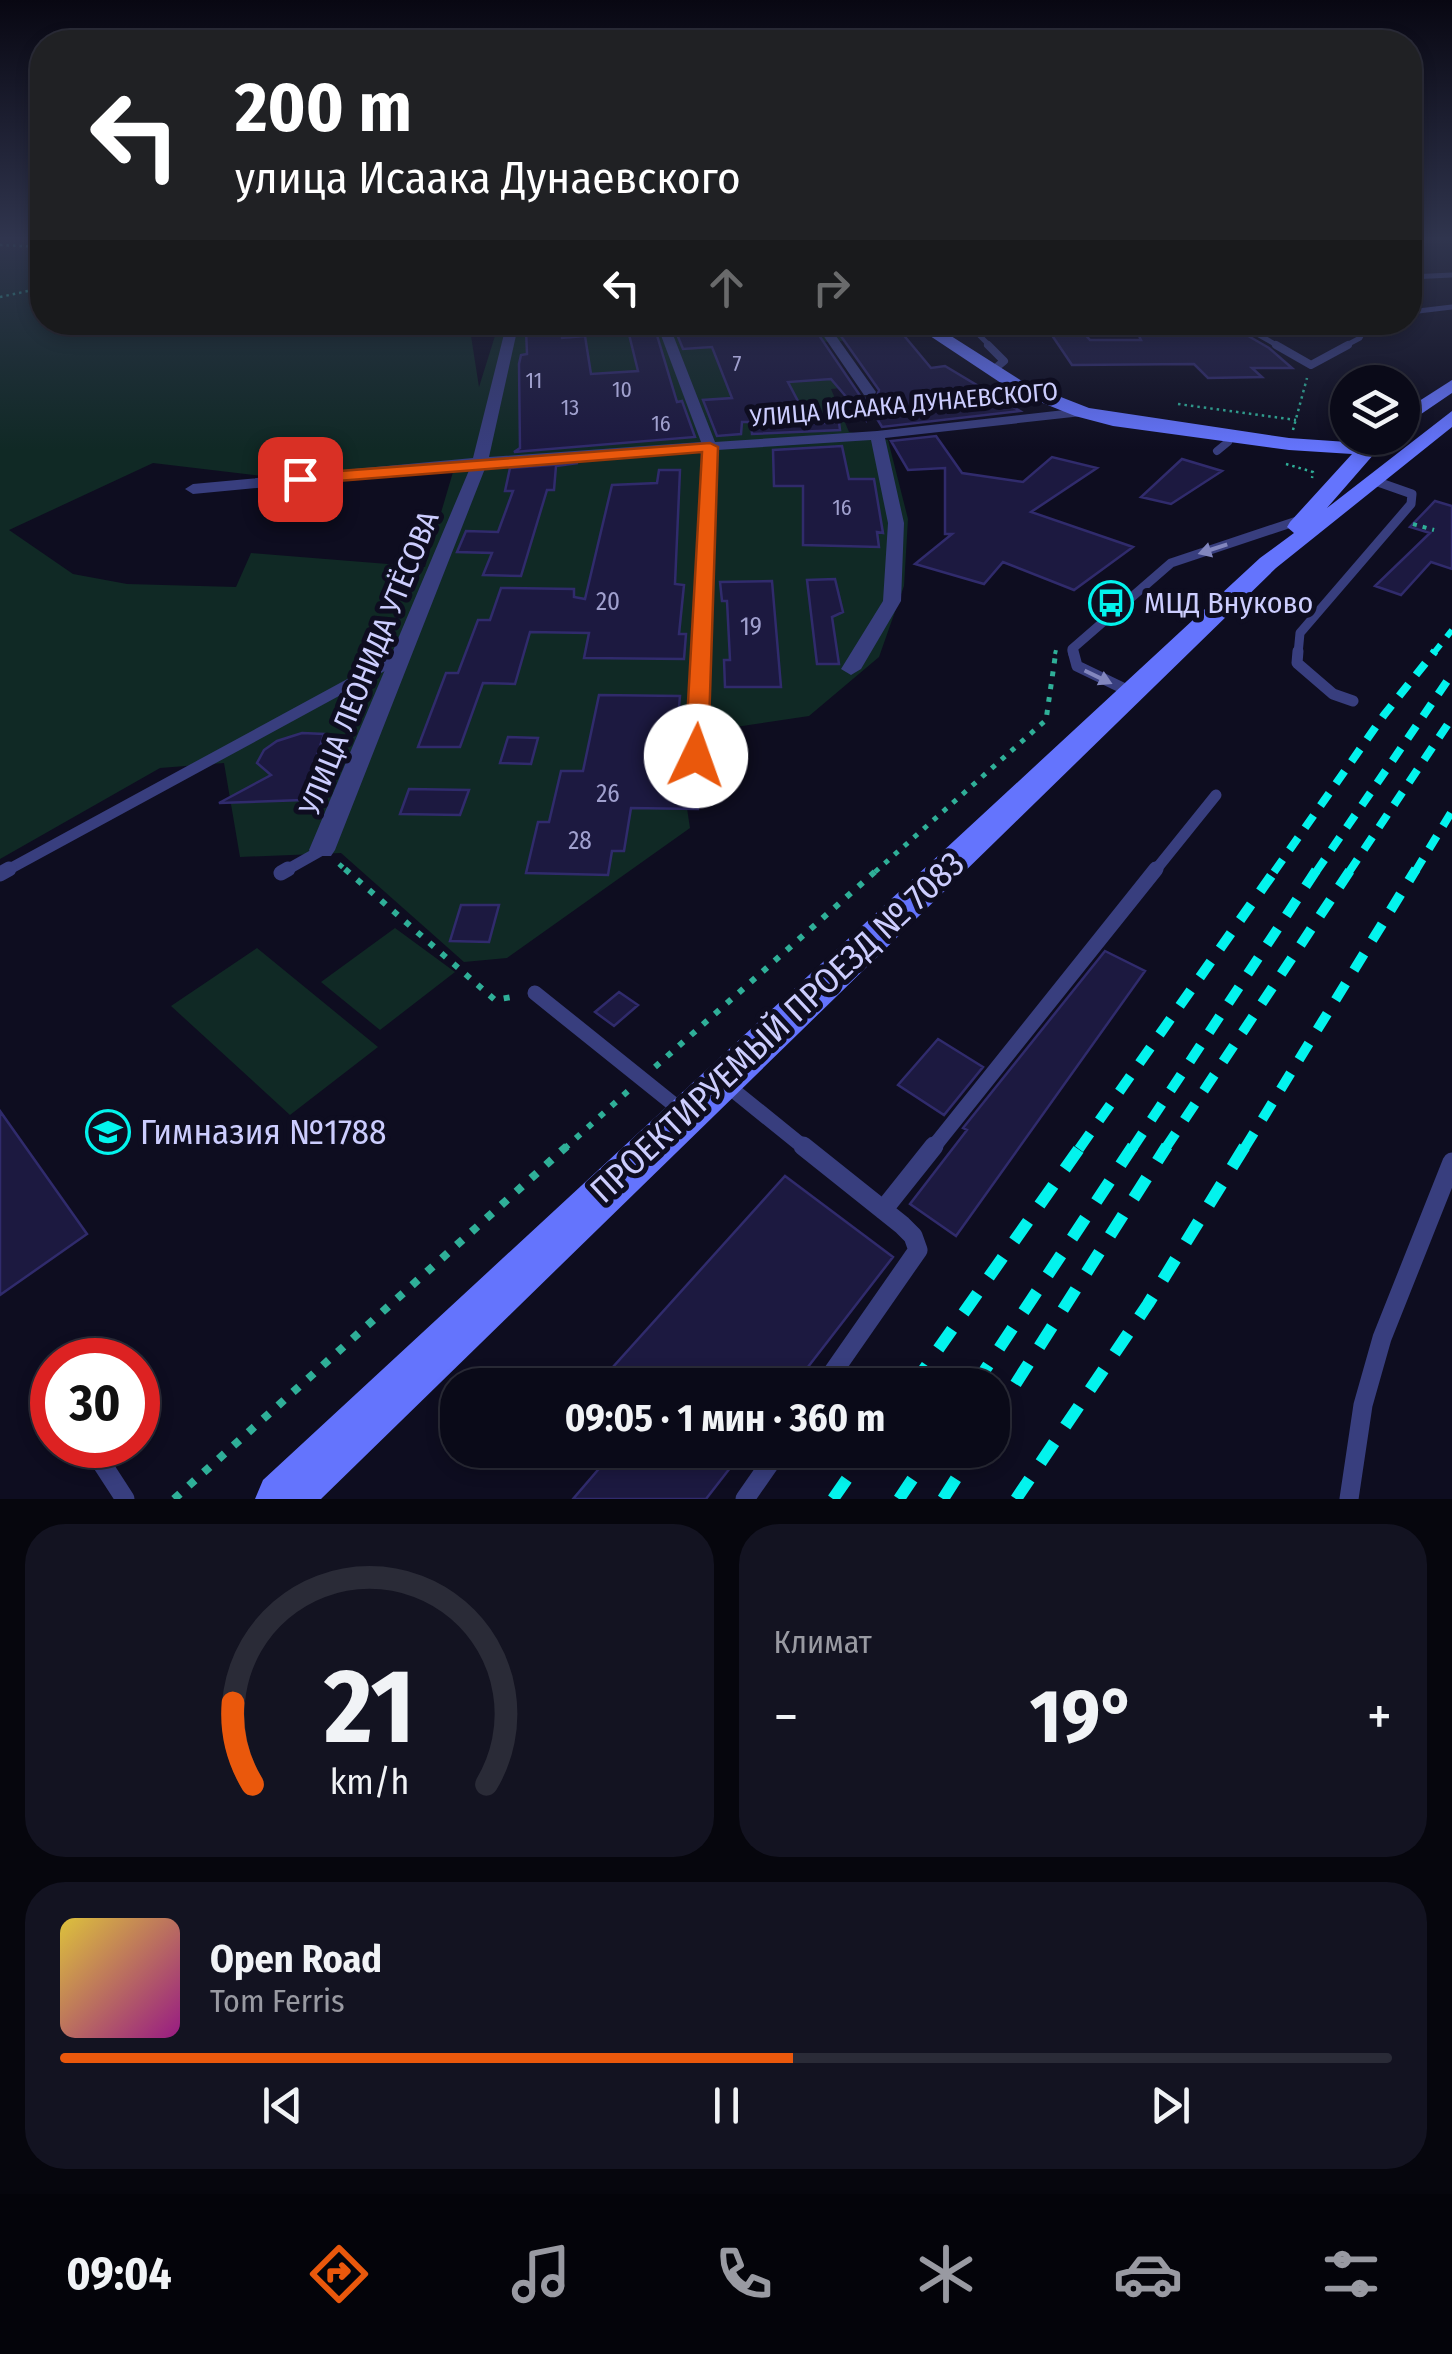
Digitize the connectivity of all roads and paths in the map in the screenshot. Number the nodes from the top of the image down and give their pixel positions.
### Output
1 (510, 335) edge
2 (667, 335) edge
3 (829, 335) edge
4 (936, 335) edge
5 (979, 335) edge
6 (1258, 335) edge
7 (1362, 335) edge
8 (1310, 365) junction
9 (992, 371) junction
10 (1452, 386) edge
11 (869, 392) dead end
12 (1178, 404) dead end
13 (1293, 404) dead end
14 (1300, 405) junction
15 (1420, 408) edge
16 (1082, 412) junction
17 (1452, 417) edge
18 (1296, 420) junction
19 (1174, 429) junction
20 (877, 435) junction
21 (1291, 436) dead end
22 (710, 447) junction
23 (1330, 449) edge
24 (1330, 451) edge
25 (1361, 455) edge
26 (1364, 455) edge
27 (480, 462) junction
28 (1282, 463) dead end
29 (1380, 477) junction
30 (193, 489) dead end
31 (1328, 489) junction
32 (1406, 510) junction
33 (1305, 518) junction
34 (1434, 530) dead end
35 (1274, 557) junction
36 (1067, 640) dead end
37 (404, 654) junction
38 (851, 669) dead end
39 (1131, 692) junction
40 (1352, 700) dead end
41 (696, 756) dead end
42 (1216, 794) dead end
43 (322, 850) junction
44 (282, 873) dead end
45 (0, 874) edge
46 (535, 993) joint
47 (644, 1077) junction
48 (721, 1080) junction
49 (685, 1114) junction
50 (1452, 1162) edge
51 (883, 1210) junction
52 (836, 1368) edge
53 (105, 1468) edge
54 (767, 1468) edge
55 (125, 1499) edge
56 (174, 1499) edge
57 (282, 1499) edge
58 (746, 1499) edge
59 (1349, 1499) edge

1 - 27 street, УЛИЦА ЛЕОНИДА УТЁСОВА
2 - 22 street
3 - 11 street
4 - 9 main road
5 - 9 lane
6 - 8 lane
7 - 8 lane
8 - 14 path
9 - 16 main road
10 - 15 main road
12 - 18 path
13 - 14 path
14 - 18 path
16 - 19 main road
16 - 20 street, УЛИЦА ИСААКА ДУНАЕВСКОГО
17 - 29 main road, ПРОЕКТИРУЕМЫЙ ПРОЕЗД № 7083
18 - 21 path
19 - 23 main road
19 - 24 main road
20 - 22 street, УЛИЦА ИСААКА ДУНАЕВСКОГО
20 - 38 street
22 - 27 street, УЛИЦА ИСААКА ДУНАЕВСКОГО
22 - 41 street
25 - 31 main road, ПРОЕКТИРУЕМЫЙ ПРОЕЗД № 7083
26 - 29 main road
27 - 30 street, УЛИЦА ИСААКА ДУНАЕВСКОГО
27 - 37 street, УЛИЦА ЛЕОНИДА УТЁСОВА
28 - 31 path
29 - 32 lane
29 - 35 main road, ПРОЕКТИРУЕМЫЙ ПРОЕЗД № 7083
31 - 33 main road, ПРОЕКТИРУЕМЫЙ ПРОЕЗД № 7083
32 - 34 path
32 - 40 lane
33 - 35 main road, ПРОЕКТИРУЕМЫЙ ПРОЕЗД № 7083
33 -> 39 lane
35 - 39 main road, ПРОЕКТИРУЕМЫЙ ПРОЕЗД № 7083
36 - 47 path
37 - 43 street, УЛИЦА ЛЕОНИДА УТЁСОВА
37 - 45 lane
39 - 48 main road, ПРОЕКТИРУЕМЫЙ ПРОЕЗД № 7083
42 - 51 lane
43 - 44 lane
43 - 46 path
46 - 47 lane
47 - 49 lane
47 - 56 path
48 - 49 main road, ПРОЕКТИРУЕМЫЙ ПРОЕЗД № 7083
48 - 51 lane
49 - 57 main road, ПРОЕКТИРУЕМЫЙ ПРОЕЗД № 7083
50 - 59 lane
51 - 52 lane
53 - 55 lane
54 - 58 lane

